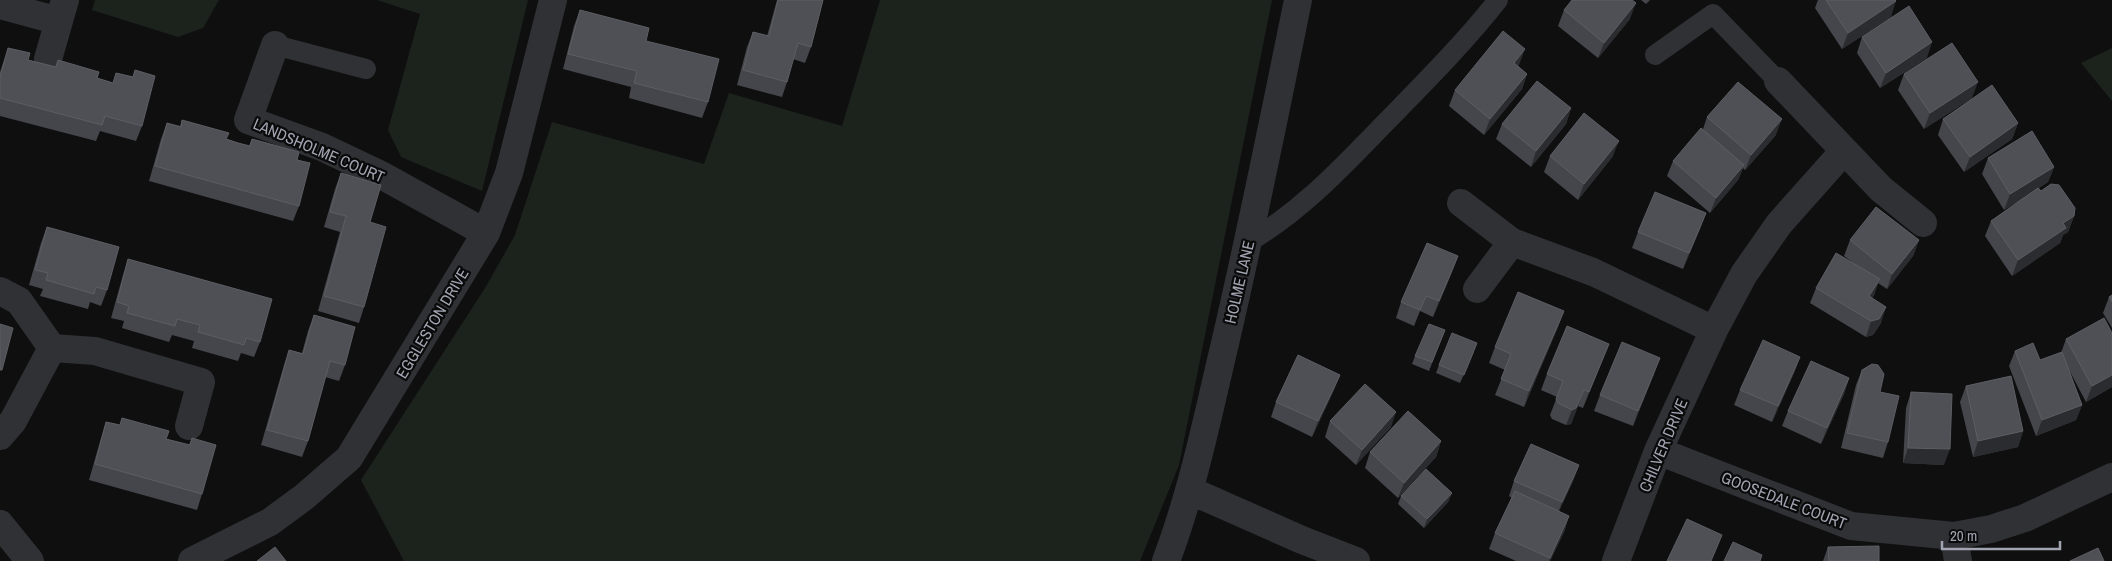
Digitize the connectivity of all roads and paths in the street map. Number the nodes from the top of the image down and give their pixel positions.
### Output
1 (553, 0) edge
2 (1298, 0) edge
3 (1498, 0) edge
4 (0, 5) edge
5 (62, 11) edge
6 (275, 45) joint
7 (1655, 55) dead end
8 (48, 59) dead end
9 (366, 69) dead end
10 (1778, 81) joint
11 (1843, 152) junction
12 (1461, 203) dead end
13 (1923, 223) dead end
14 (486, 233) junction
15 (1249, 242) junction
16 (1512, 242) junction
17 (1477, 289) dead end
18 (0, 291) edge
19 (1714, 330) junction
20 (52, 348) junction
21 (189, 426) dead end
22 (0, 436) edge
23 (1658, 451) junction
24 (2112, 477) edge
25 (1189, 490) junction
26 (0, 524) edge
27 (1956, 548) edge
28 (30, 561) edge
29 (192, 561) edge
30 (1166, 561) edge
31 (1356, 561) edge
32 (1616, 561) edge

1 - 14 street, EGGLESTON DRIVE
2 - 15 street, HOLME LANE
3 - 15 lane
4 - 5 street
5 - 8 street
6 - 9 lane
6 - 14 street, LANDSHOLME COURT
7 - 10 lane
10 - 11 street
11 - 13 street
11 - 19 street, CHILVER DRIVE
12 - 16 street
14 - 29 street, EGGLESTON DRIVE
15 - 25 street, HOLME LANE
16 - 17 street
16 - 19 street
18 - 20 street
19 - 23 street, CHILVER DRIVE
20 - 21 street
20 - 22 street
23 - 27 street, GOOSEDALE COURT
23 - 32 street, CHILVER DRIVE
24 - 27 street, GOOSEDALE COURT
25 - 30 street, HOLME LANE
25 - 31 street
26 - 28 street

